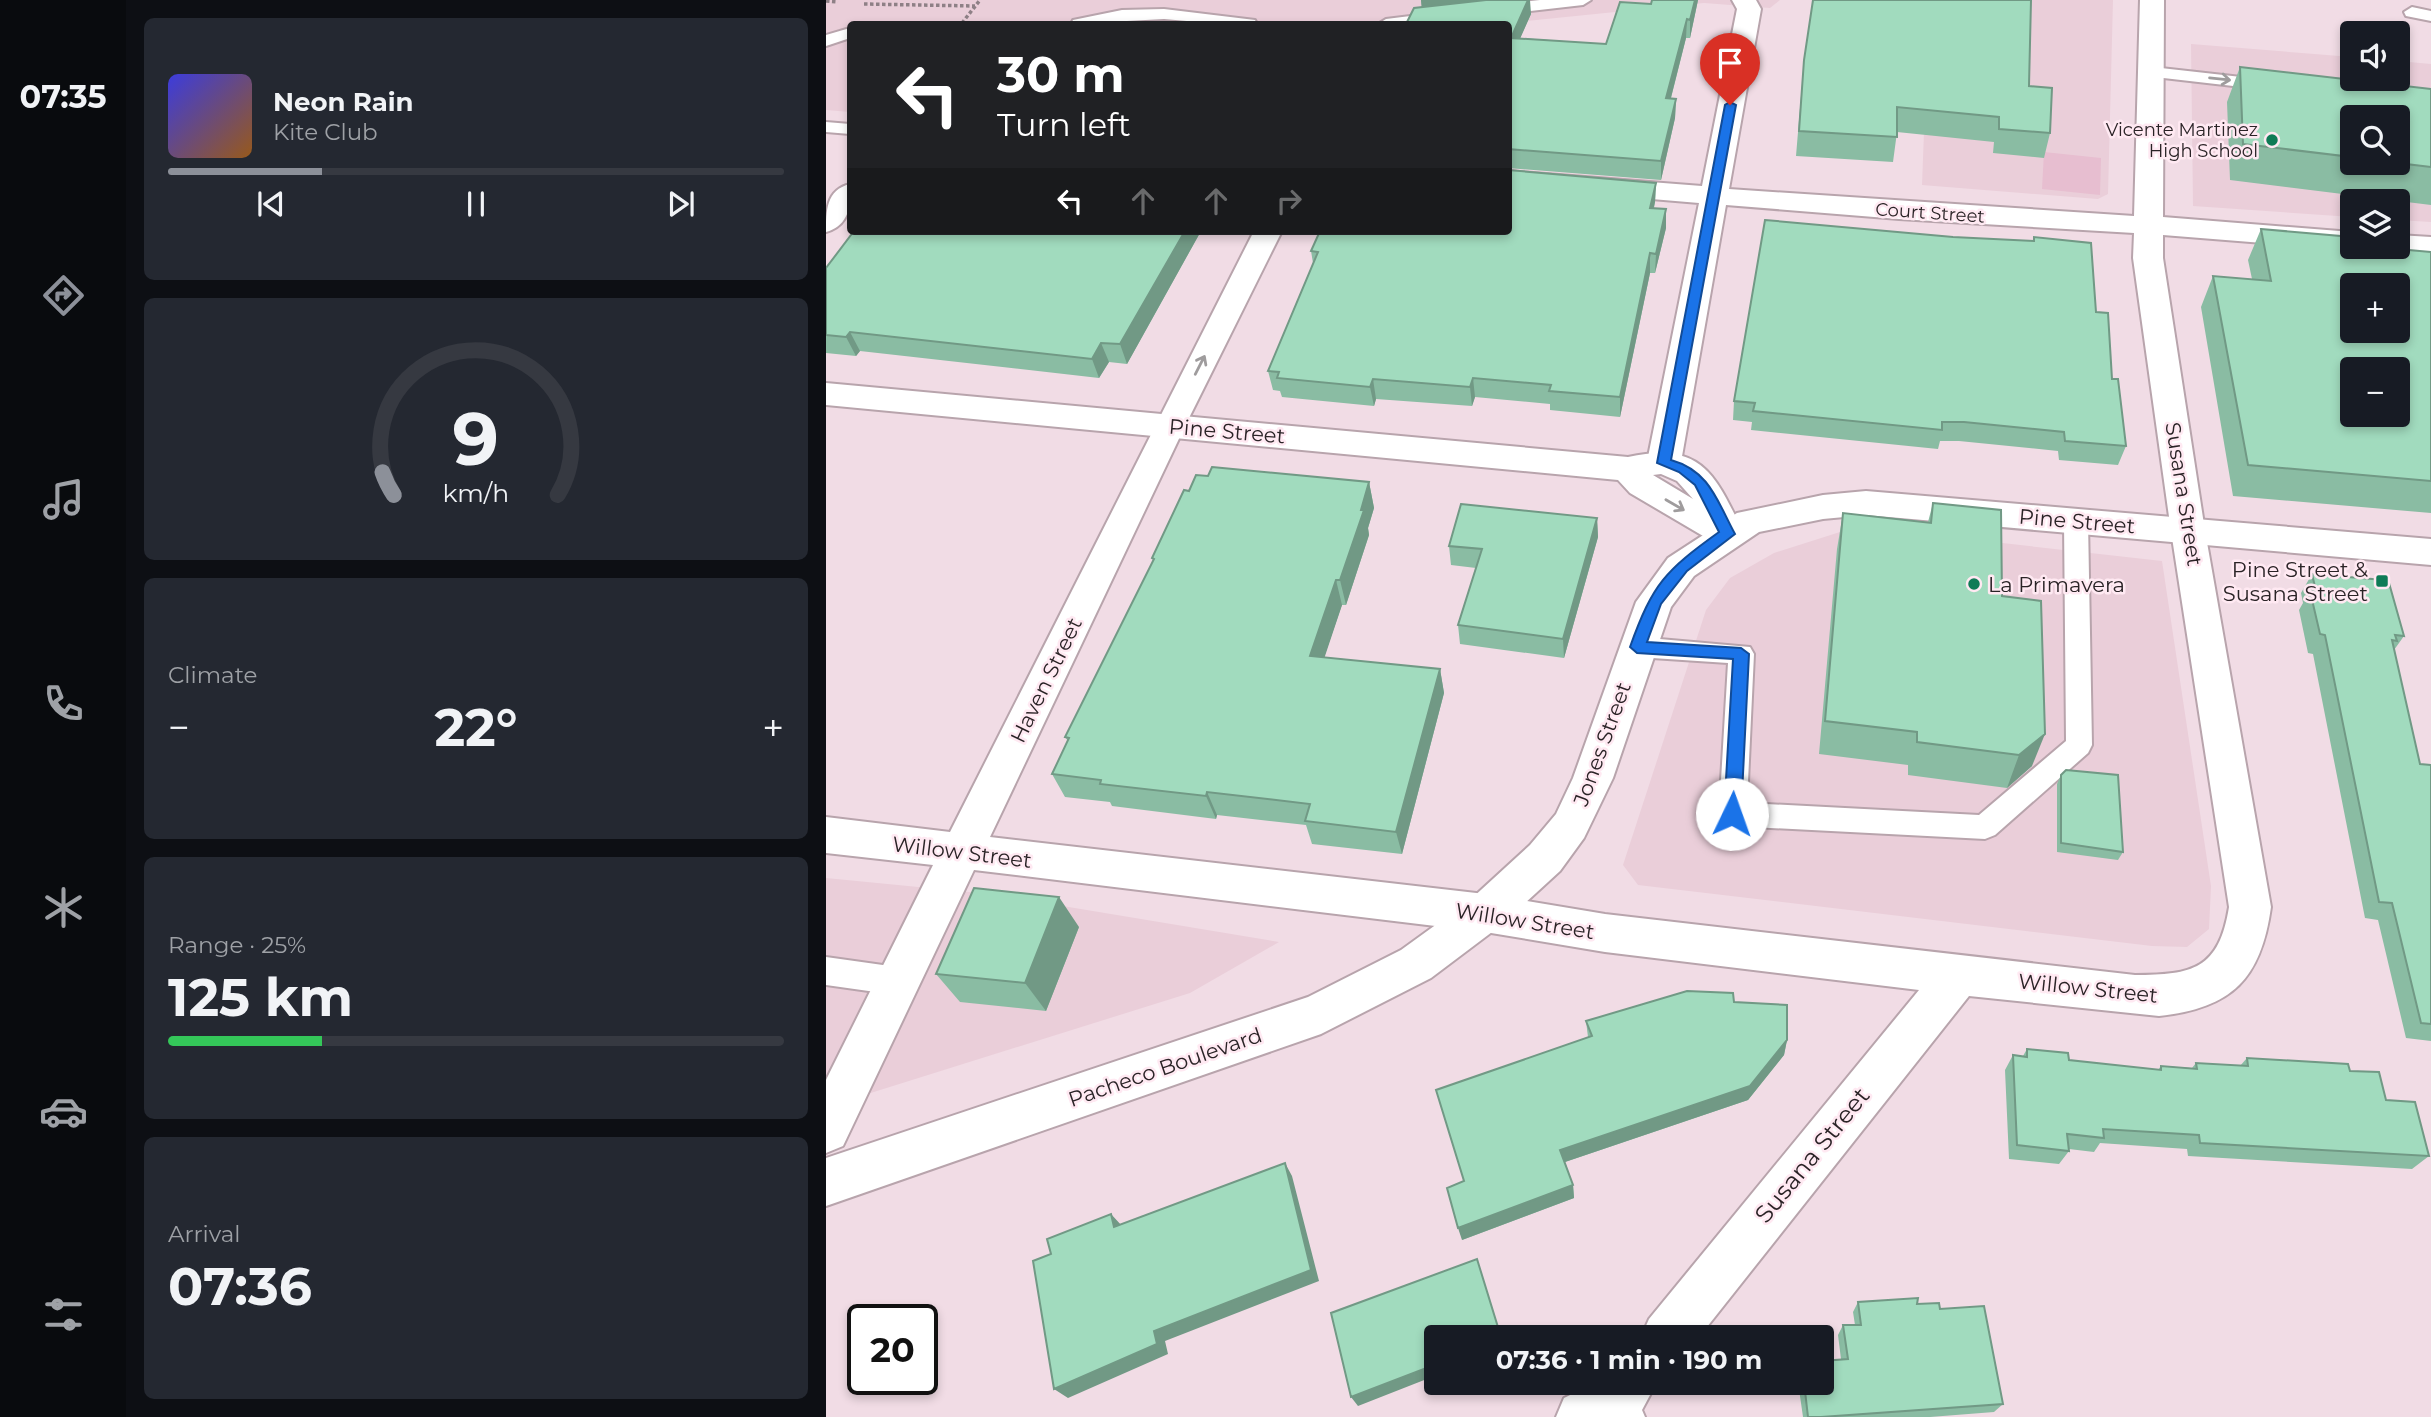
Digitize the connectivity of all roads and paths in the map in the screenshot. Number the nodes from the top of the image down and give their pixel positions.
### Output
1 (980, 0) edge
2 (1584, 0) edge
3 (1744, 0) edge
4 (2152, 0) edge
5 (826, 1) edge
6 (838, 2) edge
7 (863, 4) dead end
8 (975, 6) junction
9 (1483, 12) edge
10 (2412, 12) dead end
11 (1456, 15) edge
12 (2431, 16) edge
13 (964, 21) edge
14 (1096, 21) edge
15 (1233, 21) edge
16 (1409, 21) edge
17 (847, 34) edge
18 (826, 41) edge
19 (2152, 72) junction
20 (2286, 87) edge
21 (826, 127) edge
22 (847, 129) edge
23 (1512, 179) edge
24 (847, 196) edge
25 (1715, 196) junction
26 (826, 223) edge
27 (2149, 226) junction
28 (1266, 235) edge
29 (2340, 240) edge
30 (2410, 245) edge
31 (2431, 246) edge
32 (826, 394) edge
33 (1169, 426) junction
34 (1664, 463) junction
35 (1628, 469) junction
36 (2076, 521) junction
37 (2188, 531) junction
38 (1727, 534) junction
39 (2431, 552) edge
40 (1637, 647) junction
41 (826, 835) edge
42 (962, 852) junction
43 (1485, 913) junction
44 (826, 971) edge
45 (1959, 974) junction
46 (2221, 977) joint
47 (897, 981) junction
48 (826, 1130) edge
49 (826, 1182) edge
50 (1677, 1325) edge

1 - 8 path
2 - 9 lane
3 - 25 street
4 - 19 street, Susana Street
5 - 6 path
7 - 8 path
8 - 13 path
10 - 12 lane
11 - 16 lane
14 - 15 lane
17 - 18 lane
19 -> 20 lane
19 - 27 street, Susana Street
21 - 22 lane
23 - 25 street, Court Street
24 - 26 street
25 - 27 street, Court Street
25 - 34 street
27 - 29 street, Court Street
27 - 37 street, Susana Street
33 -> 28 street, Haven Street
30 - 31 street
32 - 33 street, Pine Street
33 - 35 street, Pine Street
33 - 42 street, Haven Street
34 - 35 street, Pine Street
34 - 38 street
35 -> 38 street
36 - 37 street, Pine Street
36 - 38 street, Pine Street
36 - 40 lane
37 - 39 street, Pine Street
37 - 46 street, Susana Street
38 - 40 street, Jones Street
40 - 43 street, Jones Street
41 - 42 street, Willow Street
42 - 43 street, Willow Street
42 - 47 street, Haven Street
43 - 45 street, Willow Street
43 - 49 street, Pacheco Boulevard
44 - 47 lane
45 - 46 street, Willow Street
45 - 50 street, Susana Street
47 - 48 street, Haven Street

